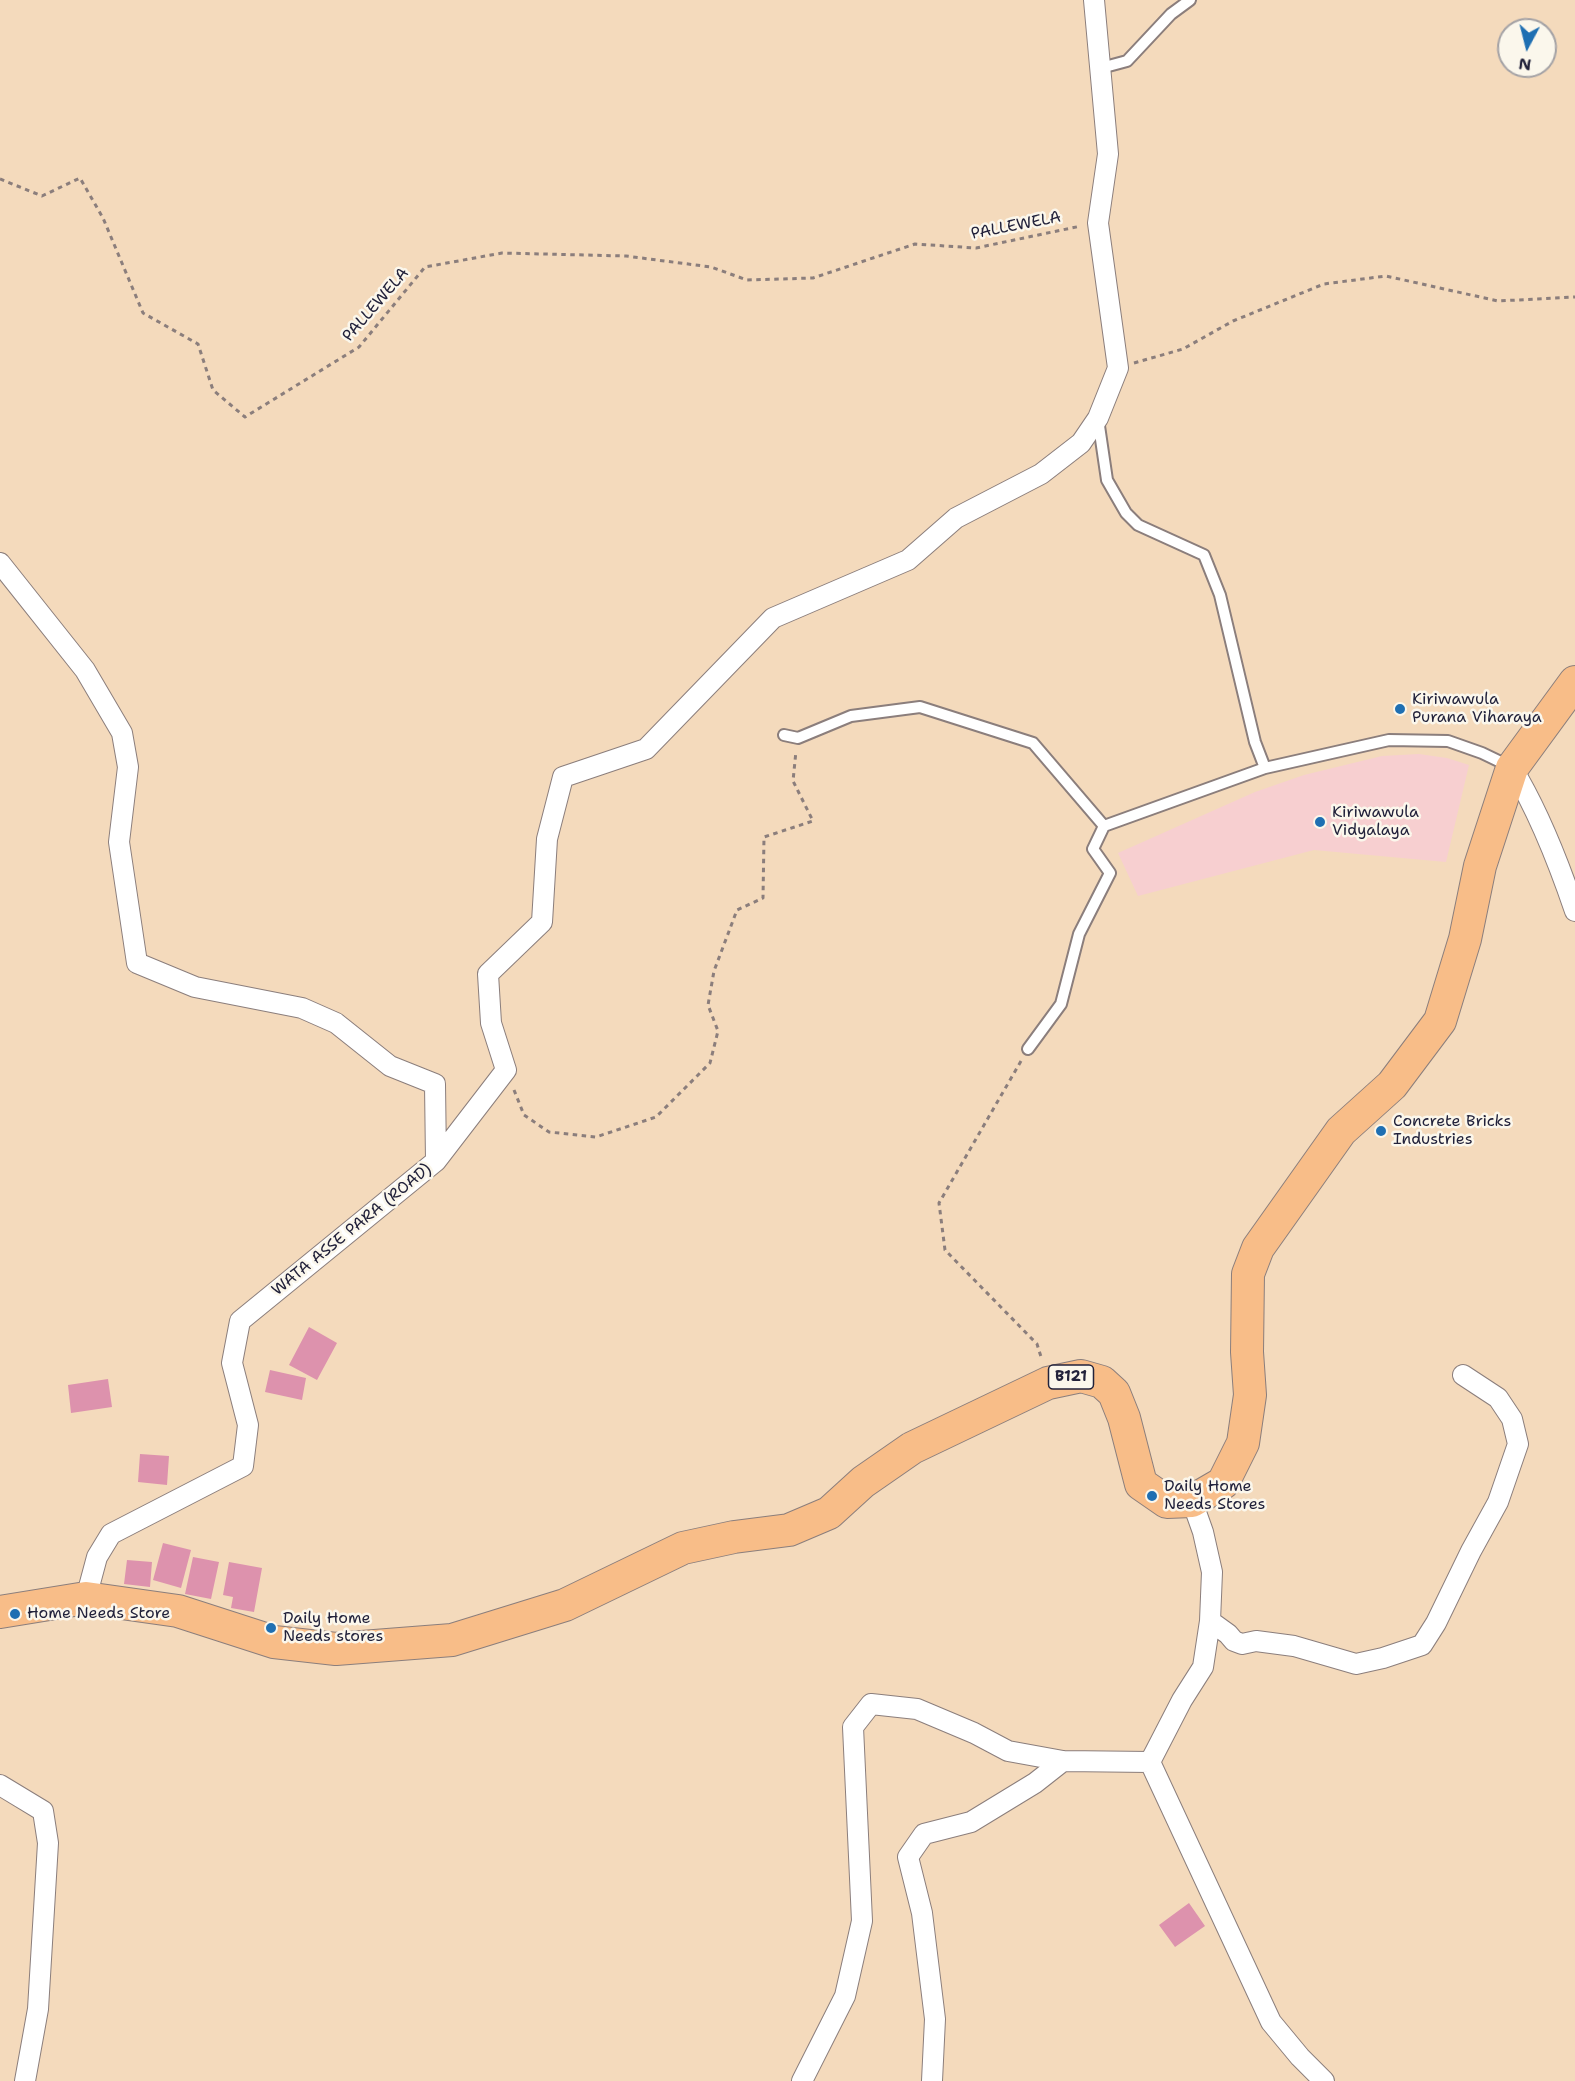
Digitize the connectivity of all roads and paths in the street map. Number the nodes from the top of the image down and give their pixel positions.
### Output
1 (1094, 0) edge
2 (1191, 0) edge
3 (1101, 68) junction
4 (0, 179) edge
5 (1098, 223) junction
6 (1575, 297) edge
7 (1118, 368) junction
8 (1098, 418) junction
9 (0, 563) edge
10 (1575, 682) edge
11 (784, 735) dead end
12 (798, 738) junction
13 (1265, 768) junction
14 (1512, 768) junction
15 (1104, 826) junction
16 (1575, 911) edge
17 (1028, 1049) joint
18 (506, 1070) junction
19 (436, 1161) junction
20 (1463, 1375) dead end
21 (1048, 1383) junction
22 (1192, 1501) junction
23 (86, 1598) junction
24 (0, 1612) edge
25 (1210, 1621) junction
26 (1063, 1761) junction
27 (1150, 1762) junction
28 (0, 1785) edge
29 (1300, 2057) junction
30 (25, 2081) edge
31 (802, 2081) edge
32 (932, 2081) edge
33 (1298, 2081) edge
34 (1324, 2081) edge

1 - 3 street
2 - 3 lane
3 - 5 street
4 - 5 path, PALLEWELA
5 - 7 street
6 - 7 path
7 - 8 street
8 - 13 lane
8 - 18 street
9 - 19 street
10 - 14 main road
11 - 12 lane
12 - 15 lane
12 - 18 path
13 - 14 lane
13 - 15 lane
14 - 16 street
14 - 22 main road
15 - 17 lane
17 - 21 path
18 - 19 street, WATA ASSE PARA (ROAD)
19 - 23 street, WATA ASSE PARA (ROAD)
20 - 25 street
21 - 22 main road, B121
21 - 23 main road, B121
22 - 25 street
23 - 24 main road, B121
25 - 27 street
26 - 27 street
26 - 31 street
26 - 32 street
27 - 29 street
28 - 30 street
29 - 33 street
29 - 34 street

